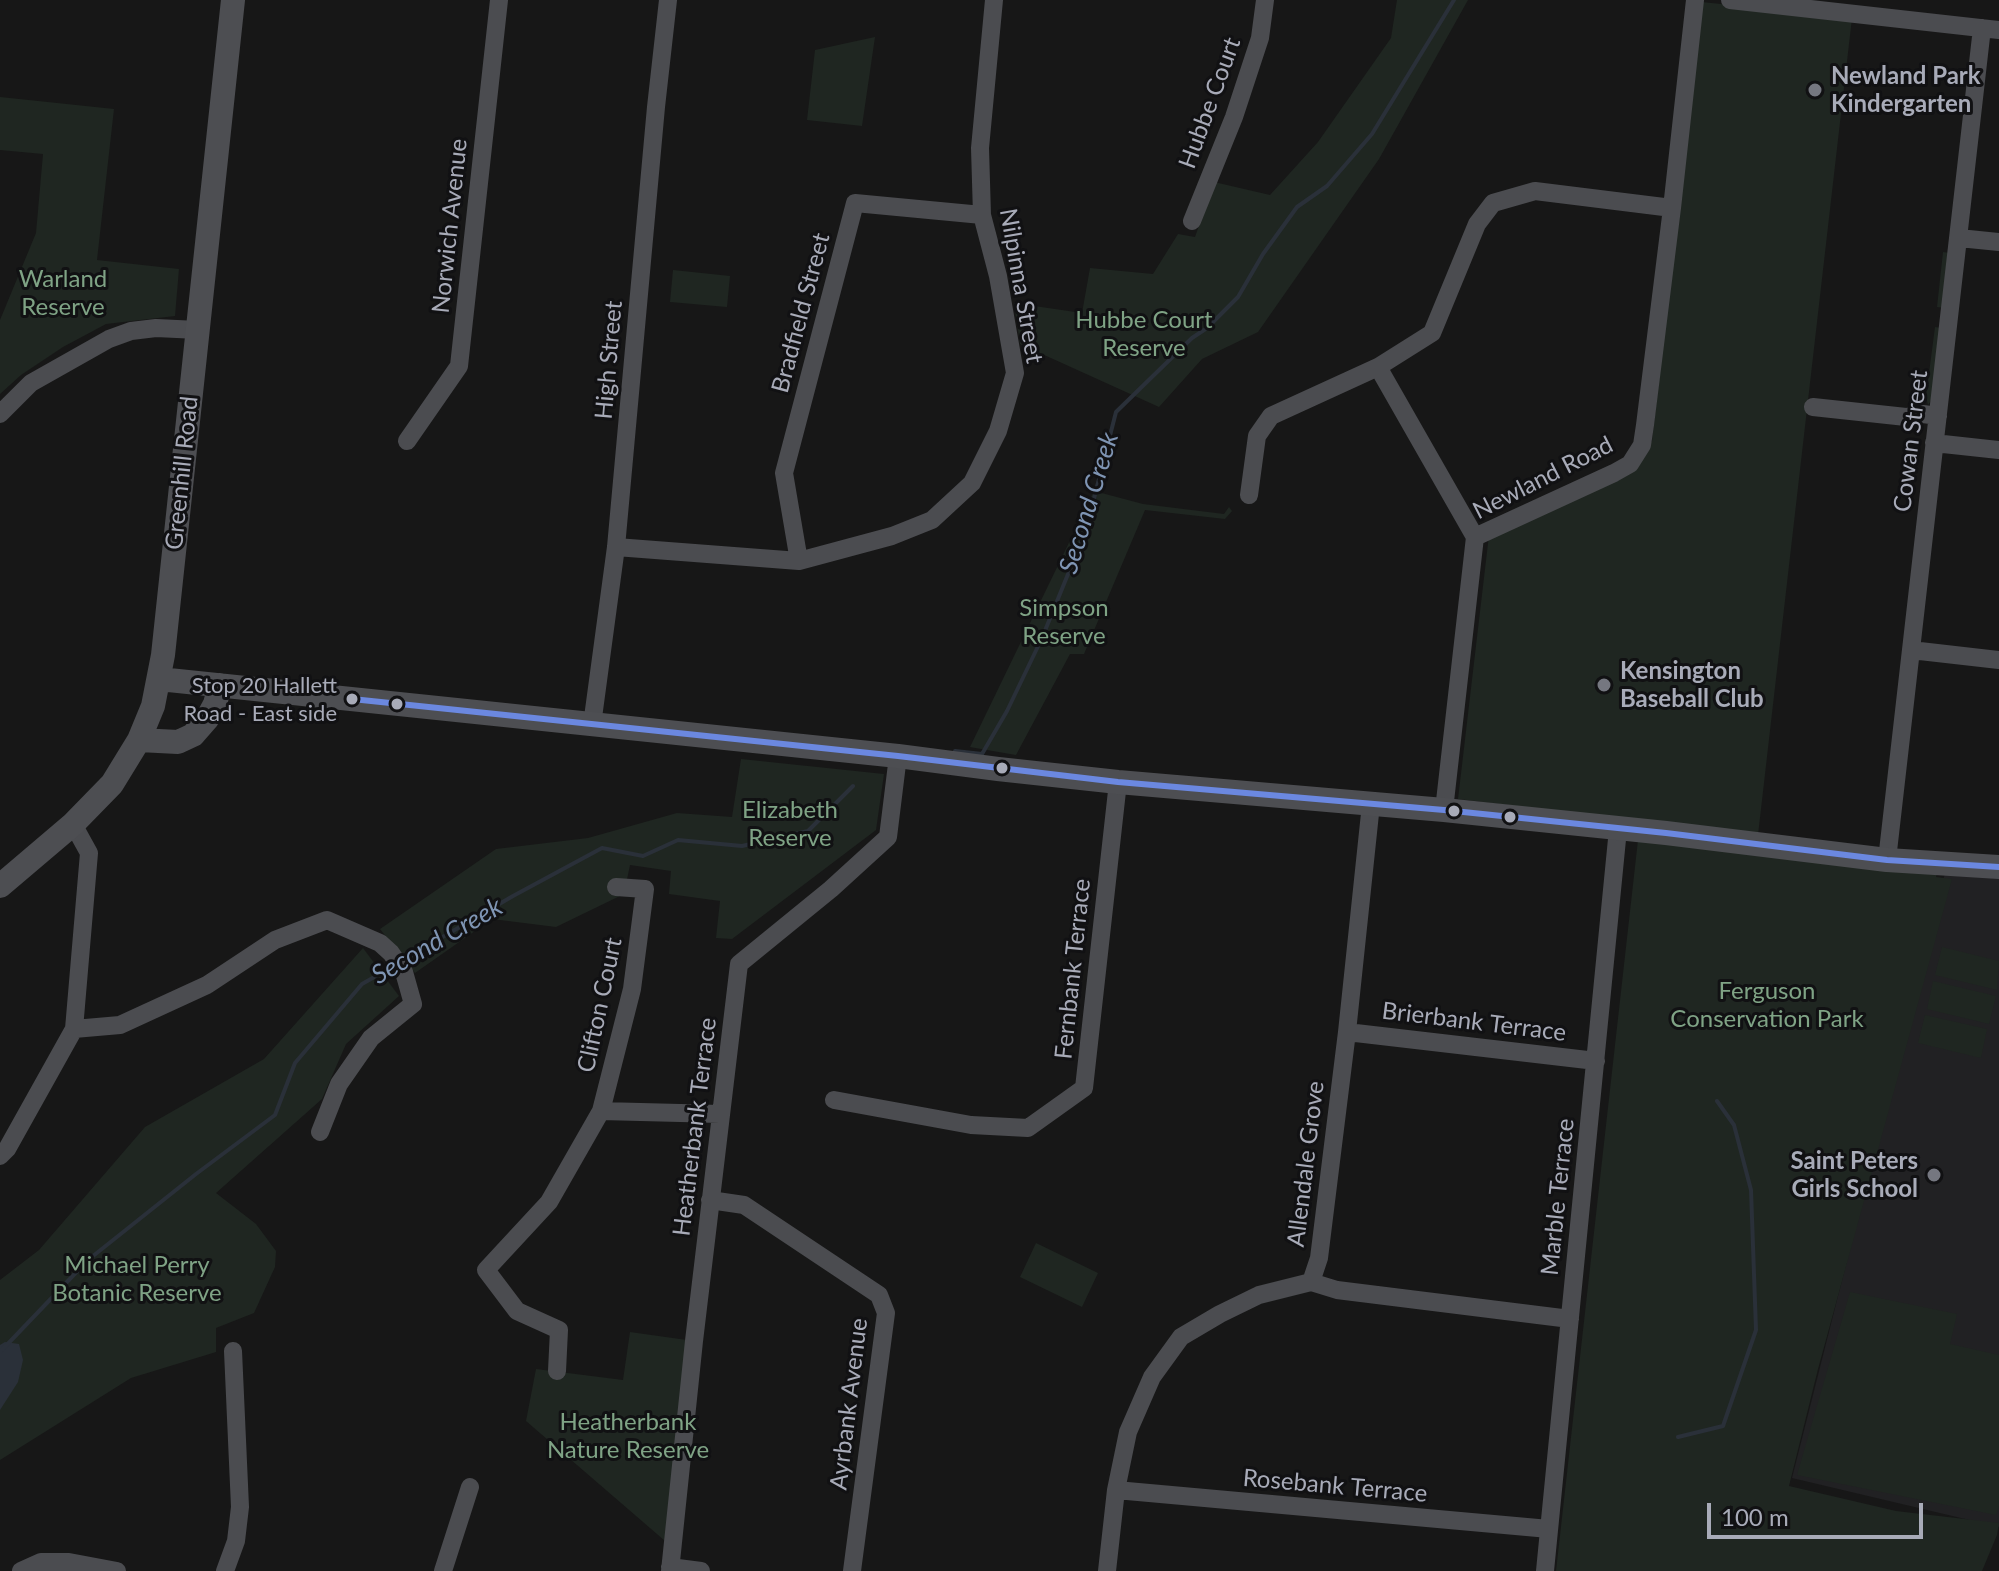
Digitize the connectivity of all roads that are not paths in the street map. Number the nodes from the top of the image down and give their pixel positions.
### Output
1 (233, 0) edge
2 (499, 0) edge
3 (668, 0) edge
4 (994, 0) edge
5 (1265, 0) edge
6 (1695, 0) edge
7 (1730, 0) edge
8 (1839, 6) edge
9 (1990, 29) edge
10 (1672, 208) junction
11 (982, 215) junction
12 (1192, 221) dead end
13 (1959, 238) junction
14 (1999, 242) edge
15 (198, 330) junction
16 (1378, 367) junction
17 (1813, 407) dead end
18 (0, 414) edge
19 (1938, 416) junction
20 (407, 441) dead end
21 (1934, 443) junction
22 (1999, 450) edge
23 (1249, 495) dead end
24 (1475, 537) junction
25 (616, 547) junction
26 (799, 561) junction
27 (1911, 650) junction
28 (1999, 660) edge
29 (159, 679) junction
30 (220, 685) junction
31 (592, 725) junction
32 (139, 740) junction
33 (898, 756) junction
34 (1118, 782) junction
35 (1371, 804) junction
36 (1444, 810) junction
37 (73, 824) junction
38 (1618, 829) junction
39 (1887, 860) junction
40 (1999, 867) edge
41 (0, 886) edge
42 (616, 887) dead end
43 (74, 1029) junction
44 (1347, 1032) junction
45 (1596, 1061) junction
46 (834, 1100) dead end
47 (601, 1111) junction
48 (720, 1114) junction
49 (320, 1132) dead end
50 (0, 1156) edge
51 (710, 1200) junction
52 (1311, 1282) junction
53 (1570, 1319) junction
54 (233, 1351) dead end
55 (557, 1371) dead end
56 (470, 1487) dead end
57 (1116, 1490) junction
58 (1549, 1529) junction
59 (670, 1569) edge
60 (21, 1571) edge
61 (117, 1571) edge
62 (225, 1571) edge
63 (443, 1571) edge
64 (701, 1571) edge
65 (852, 1571) edge
66 (1107, 1571) edge
67 (1545, 1571) edge

1 - 15 main road, Greenhill Road
2 - 20 street, Norwich Avenue
3 - 25 street, High Street
4 - 11 street, Nilpinna Street
5 - 12 street, Hubbe Court
6 - 10 street, Newland Road
7 - 8 street
8 - 9 street
9 - 13 street, Cowan Street
10 - 16 street
10 - 24 street, Newland Road
11 - 26 street, Nilpinna Street
11 - 26 street, Bradfield Street
13 - 14 street
13 - 19 street, Cowan Street
15 - 18 street
15 - 29 main road, Greenhill Road
16 - 23 street
16 - 24 street
17 - 19 street
19 - 21 street, Cowan Street
21 - 22 street
21 - 27 street, Cowan Street
24 - 36 street, Newland Road
25 - 26 street, Nilpinna Street
25 - 31 street, High Street
27 - 28 street
27 - 39 street, Cowan Street
29 - 30 main road
29 - 32 main road, Greenhill Road
30 - 31 main road
30 - 32 main road
31 - 33 main road
32 - 37 main road, Greenhill Road
33 - 34 main road
33 - 48 street, Heatherbank Terrace
34 - 35 main road
34 - 46 street, Fernbank Terrace
35 - 36 main road
35 - 44 street, Allendale Grove
36 - 38 main road
37 - 41 main road, Greenhill Road
37 - 43 street
38 - 39 main road
38 - 45 street, Marble Terrace
39 - 40 main road
42 - 47 street, Clifton Court
43 - 49 street
43 - 50 street
44 - 45 street, Brierbank Terrace
44 - 52 street, Allendale Grove
45 - 53 street, Marble Terrace
47 - 48 street
47 - 55 street, Clifton Court
48 - 51 street, Heatherbank Terrace
51 - 59 street, Heatherbank Terrace
51 - 65 street, Ayrbank Avenue
52 - 53 street
52 - 57 street, Allendale Grove
53 - 58 street, Marble Terrace
54 - 62 street
56 - 63 street
57 - 58 street, Rosebank Terrace
57 - 66 street, Allendale Grove
58 - 67 street, Marble Terrace
59 - 64 street
60 - 61 street

